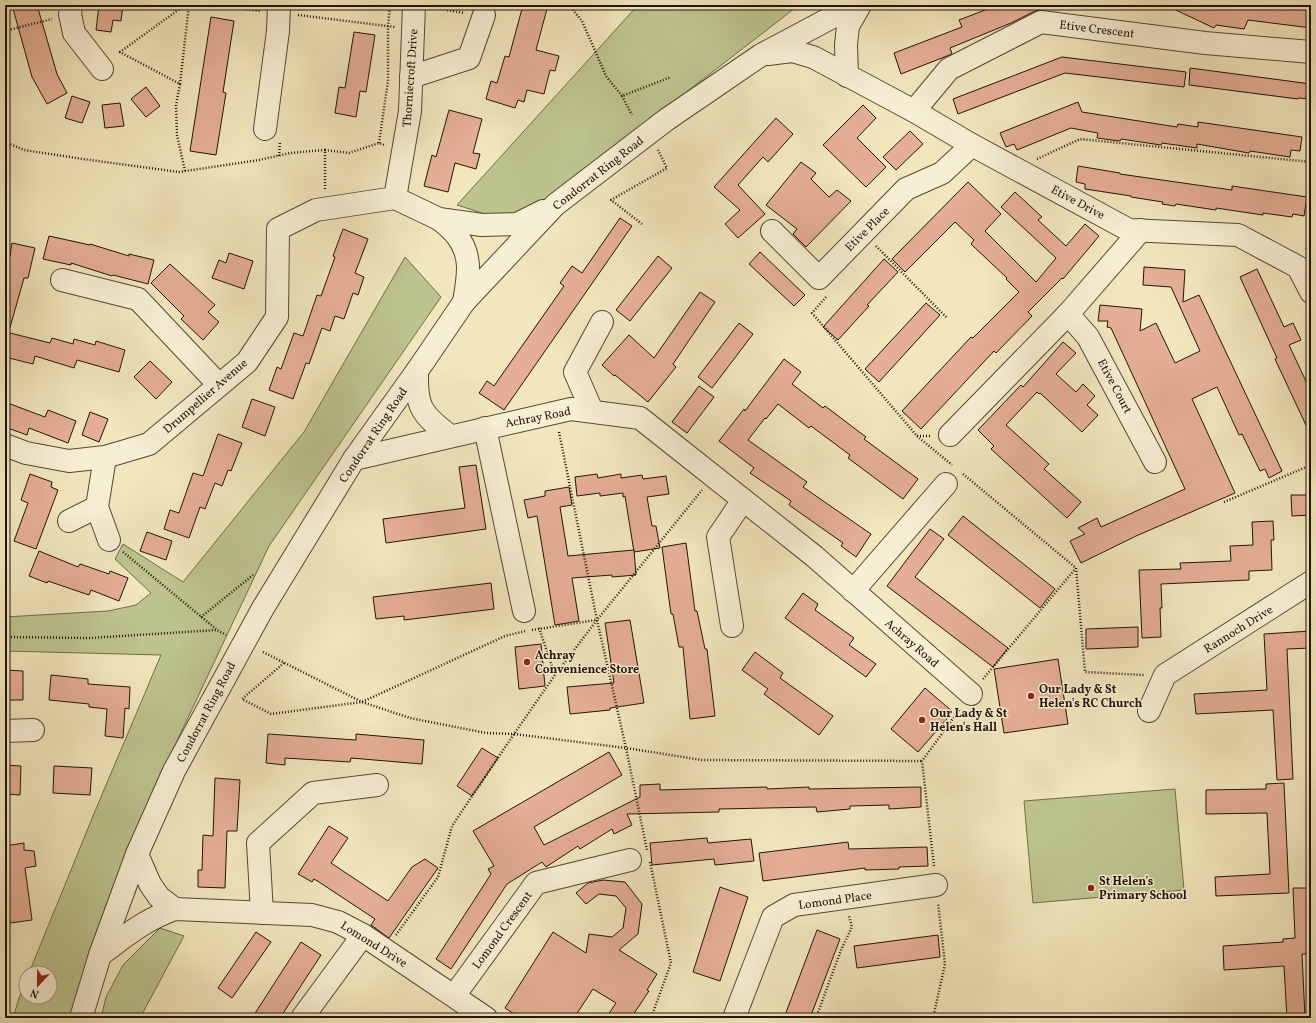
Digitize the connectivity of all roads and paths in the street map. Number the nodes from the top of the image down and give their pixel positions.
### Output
1 (186, 5) edge
2 (189, 5) edge
3 (214, 5) edge
4 (390, 5) edge
5 (414, 5) edge
6 (569, 5) edge
7 (854, 5) edge
8 (860, 5) edge
9 (279, 9) edge
10 (70, 10) edge
11 (484, 15) dead end
12 (388, 26) junction
13 (413, 30) junction
14 (5, 32) edge
15 (1311, 52) edge
16 (761, 55) junction
17 (102, 69) dead end
18 (847, 76) junction
19 (411, 77) junction
20 (671, 77) dead end
21 (180, 84) junction
22 (622, 96) junction
23 (914, 111) junction
24 (632, 114) dead end
25 (265, 129) dead end
26 (5, 142) edge
27 (379, 143) junction
28 (972, 144) junction
29 (325, 150) junction
30 (658, 150) dead end
31 (403, 152) junction
32 (1311, 162) edge
33 (1016, 168) junction
34 (185, 171) junction
35 (395, 198) junction
36 (555, 205) junction
37 (325, 209) junction
38 (439, 219) junction
39 (642, 224) dead end
40 (1142, 230) junction
41 (772, 231) dead end
42 (863, 233) junction
43 (819, 278) junction
44 (62, 280) dead end
45 (1311, 292) edge
46 (464, 302) junction
47 (1068, 314) junction
48 (947, 318) dead end
49 (602, 322) dead end
50 (417, 370) junction
51 (219, 385) junction
52 (592, 411) junction
53 (556, 412) junction
54 (485, 428) junction
55 (450, 436) junction
56 (950, 436) dead end
57 (5, 445) edge
58 (105, 457) junction
59 (354, 459) junction
60 (1156, 462) dead end
61 (1311, 465) edge
62 (713, 476) junction
63 (946, 484) dead end
64 (743, 500) junction
65 (1224, 502) dead end
66 (97, 507) junction
67 (69, 521) dead end
68 (108, 540) joint
69 (1076, 568) junction
70 (253, 575) dead end
71 (1311, 582) edge
72 (853, 591) junction
73 (524, 611) joint
74 (201, 617) junction
75 (597, 620) junction
76 (732, 626) dead end
77 (538, 628) junction
78 (217, 630) junction
79 (227, 635) dead end
80 (5, 636) edge
81 (263, 652) dead end
82 (284, 663) junction
83 (555, 675) junction
84 (1165, 675) junction
85 (971, 694) junction
86 (362, 702) junction
87 (1149, 711) dead end
88 (33, 730) dead end
89 (5, 731) edge
90 (514, 734) junction
91 (626, 748) junction
92 (922, 761) junction
93 (377, 785) dead end
94 (137, 854) junction
95 (630, 860) dead end
96 (936, 885) junction
97 (844, 898) junction
98 (175, 909) junction
99 (262, 913) junction
100 (363, 935) junction
101 (385, 951) junction
102 (100, 955) junction
103 (454, 996) junction
104 (81, 1018) edge
105 (302, 1018) edge
106 (486, 1018) edge
107 (651, 1018) edge
108 (734, 1018) edge
109 (816, 1018) edge
110 (933, 1018) edge

1 - 21 path
2 - 21 path
3 - 9 path
4 - 12 path
5 - 13 street, Thorniecroft Drive
6 - 22 path
7 - 16 street, Condorrat Ring Road
8 - 18 street
9 - 12 path
9 - 25 street
10 - 14 path
10 - 17 street
11 - 19 street
12 - 13 path
12 - 27 path
13 - 19 street, Thorniecroft Drive
15 - 23 street, Etive Crescent
16 - 18 street, Etive Drive
16 - 36 street, Condorrat Ring Road
18 - 23 street, Etive Drive
19 - 31 street, Thorniecroft Drive
20 - 22 path
21 - 34 path
22 - 24 path
23 - 28 street, Etive Drive
26 - 34 path
27 - 29 path
27 - 31 path
28 - 33 street, Etive Drive
28 - 42 street, Etive Place
29 - 34 path
29 - 37 path
30 - 39 path
31 - 35 street, Thorniecroft Drive
32 - 33 path
33 - 40 street, Etive Drive
35 - 37 street, Drumpellier Avenue
35 - 38 street
36 - 38 street
36 - 46 street, Condorrat Ring Road
37 - 51 street, Drumpellier Avenue
38 - 46 street
40 - 45 street, Etive Drive
40 - 47 street
41 - 43 street
42 - 43 street, Etive Place
42 - 48 path
43 - 69 path
44 - 51 street
46 - 50 street, Condorrat Ring Road
47 - 56 street
47 - 60 street, Etive Court
49 - 52 street
50 - 55 street
50 - 59 street, Condorrat Ring Road
51 - 58 street, Drumpellier Avenue
52 - 53 street, Achray Road
52 - 62 street, Achray Road
53 - 54 street, Achray Road
53 - 75 path
54 - 55 street, Achray Road
54 - 73 street
55 - 59 street, Achray Road
57 - 58 street, Drumpellier Avenue
58 - 66 street
59 - 94 street, Condorrat Ring Road
61 - 65 path
62 - 64 street, Achray Road
62 - 75 path
63 - 72 street
64 - 72 street, Achray Road
64 - 76 street
66 - 67 street
66 - 68 street
68 - 74 path
69 - 84 path
69 - 85 path
70 - 74 path
71 - 84 street, Rannoch Drive
72 - 85 street, Achray Road
73 - 77 path
74 - 78 path
75 - 77 path
75 - 83 path
75 - 91 path
77 - 83 path
77 - 86 path
78 - 79 path
78 - 80 path
81 - 82 path
82 - 86 path
82 - 86 path
83 - 90 path
84 - 87 street
85 - 92 path
86 - 90 path
88 - 89 street
90 - 91 path
90 - 101 path
91 - 92 path
91 - 107 path
92 - 96 path
93 - 99 street
94 - 98 street
94 - 102 street, Condorrat Ring Road
95 - 103 street, Lomond Crescent
96 - 97 street, Lomond Place
96 - 110 path
97 - 108 street, Lomond Place
97 - 109 path
98 - 99 street, Lomond Drive
98 - 102 street
99 - 100 street, Lomond Drive
100 - 101 street, Lomond Drive
100 - 105 street
101 - 103 street, Lomond Drive
102 - 104 street, Condorrat Ring Road
103 - 106 street, Lomond Drive

